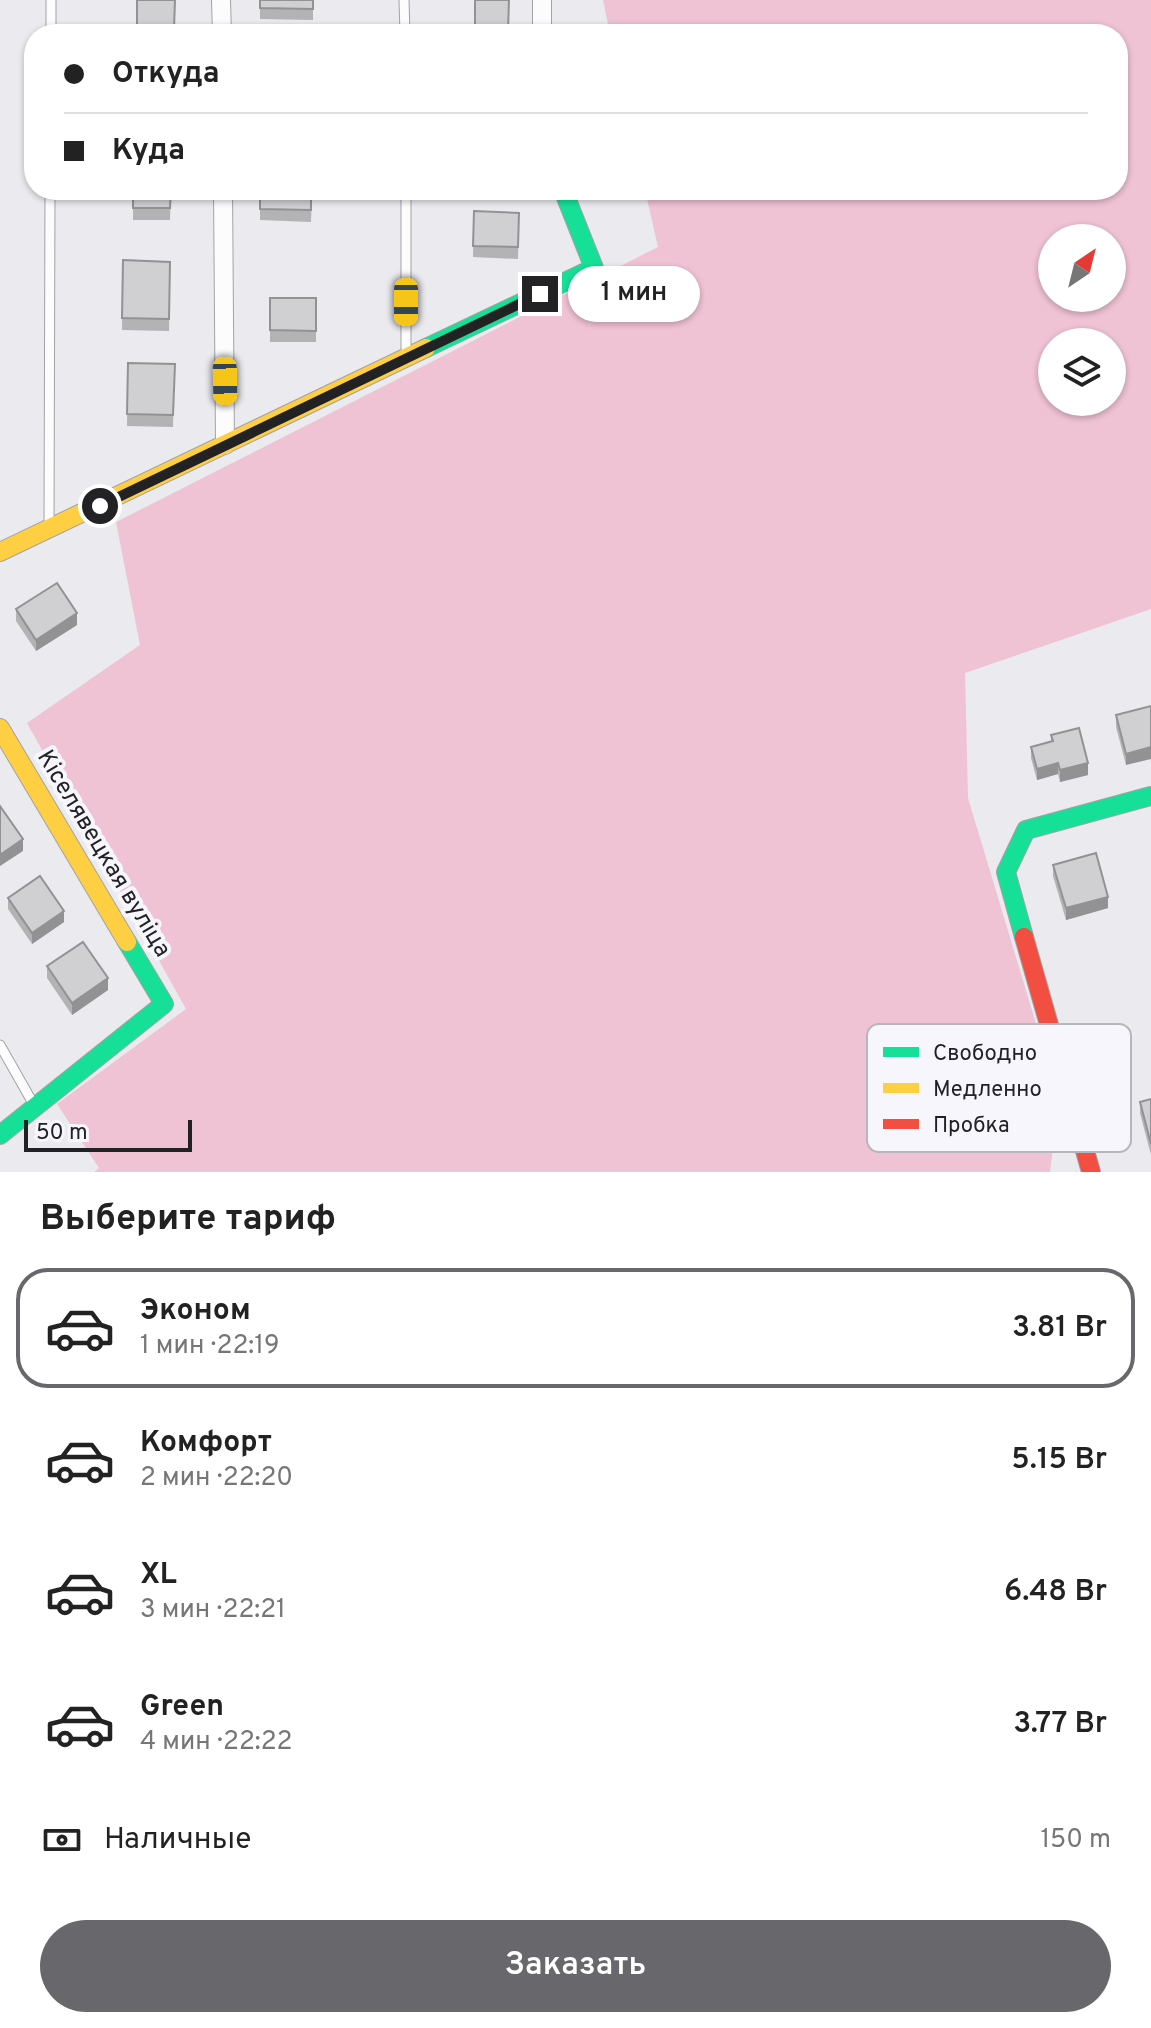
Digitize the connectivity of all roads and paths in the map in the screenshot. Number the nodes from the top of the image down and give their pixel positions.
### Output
1 (51, 0) edge
2 (221, 0) edge
3 (404, 0) edge
4 (542, 0) edge
5 (51, 24) edge
6 (222, 24) edge
7 (405, 24) edge
8 (542, 24) edge
9 (50, 200) edge
10 (223, 200) edge
11 (406, 200) edge
12 (567, 200) edge
13 (407, 358) junction
14 (225, 445) junction
15 (49, 530) junction
16 (0, 552) edge
17 (0, 728) edge
18 (1151, 796) edge
19 (1049, 1024) edge
20 (0, 1045) edge
21 (35, 1108) junction
22 (0, 1135) edge
23 (1085, 1152) edge
24 (1091, 1172) edge

1 - 5 lane
2 - 6 street
3 - 7 lane
4 - 8 street
9 - 15 lane
10 - 14 street
11 - 13 lane
12 - 13 street
13 - 14 street
14 - 15 street
15 - 16 street
17 - 21 street, Кіселявецкая вуліца
18 - 19 street
20 - 21 lane
21 - 22 street
23 - 24 street

